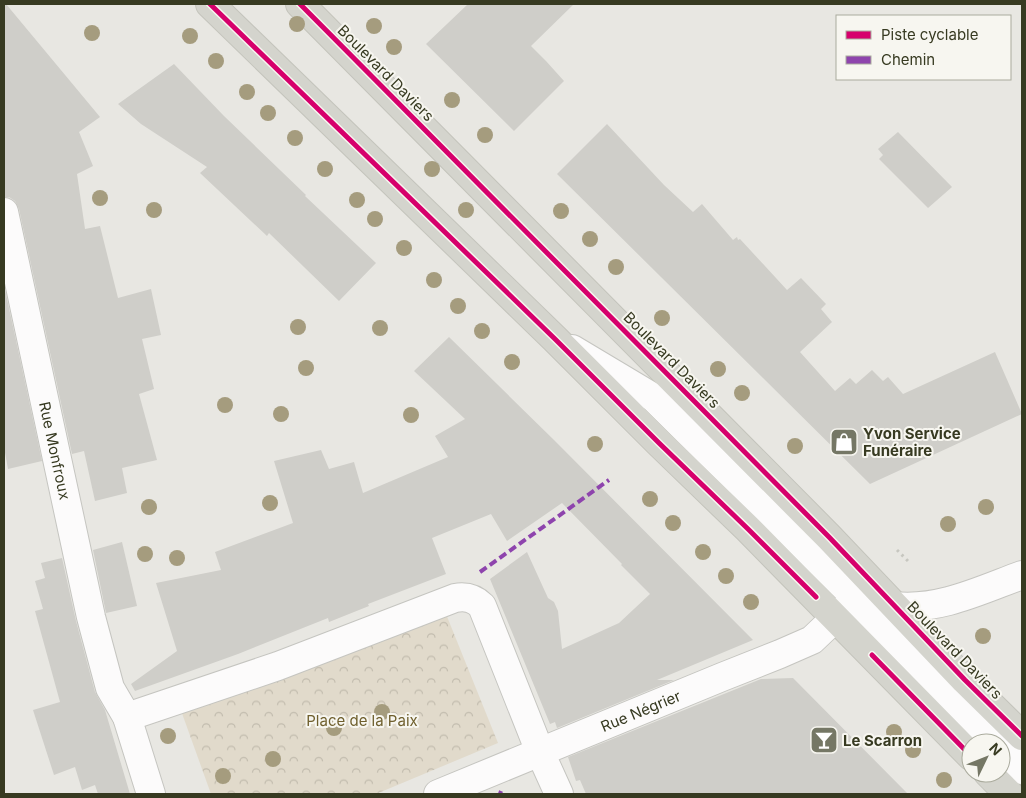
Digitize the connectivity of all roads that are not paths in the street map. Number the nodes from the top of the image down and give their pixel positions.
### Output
1 (210, 4) edge
2 (300, 4) edge
3 (4, 212) edge
4 (555, 339) junction
5 (1022, 575) edge
6 (859, 590) junction
7 (895, 606) junction
8 (932, 606) junction
9 (836, 618) junction
10 (933, 646) junction
11 (127, 717) junction
12 (986, 733) edge
13 (1022, 736) edge
14 (961, 746) edge
15 (540, 752) junction
16 (1011, 758) edge
17 (1022, 770) edge
18 (998, 783) edge
19 (151, 794) edge
20 (438, 794) edge
21 (559, 794) edge
22 (1009, 794) edge

1 - 4 main road, Boulevard Daviers
2 - 6 main road, Boulevard Daviers
3 - 11 street, Rue Monfroux
4 - 6 street, Boulevard Daviers
4 - 9 main road, Boulevard Daviers
5 - 8 street
6 - 7 main road, Boulevard Daviers
6 - 9 street, Rue Négrier
7 - 8 street
7 - 10 main road, Boulevard Daviers
8 - 10 street, Boulevard Daviers
9 - 12 street
9 - 14 main road, Boulevard Daviers
9 - 15 street, Rue Négrier
10 - 13 main road, Boulevard Daviers
11 - 15 street
11 - 19 street
15 - 20 street, Rue Négrier
15 - 21 street
16 - 17 street
18 - 22 main road

